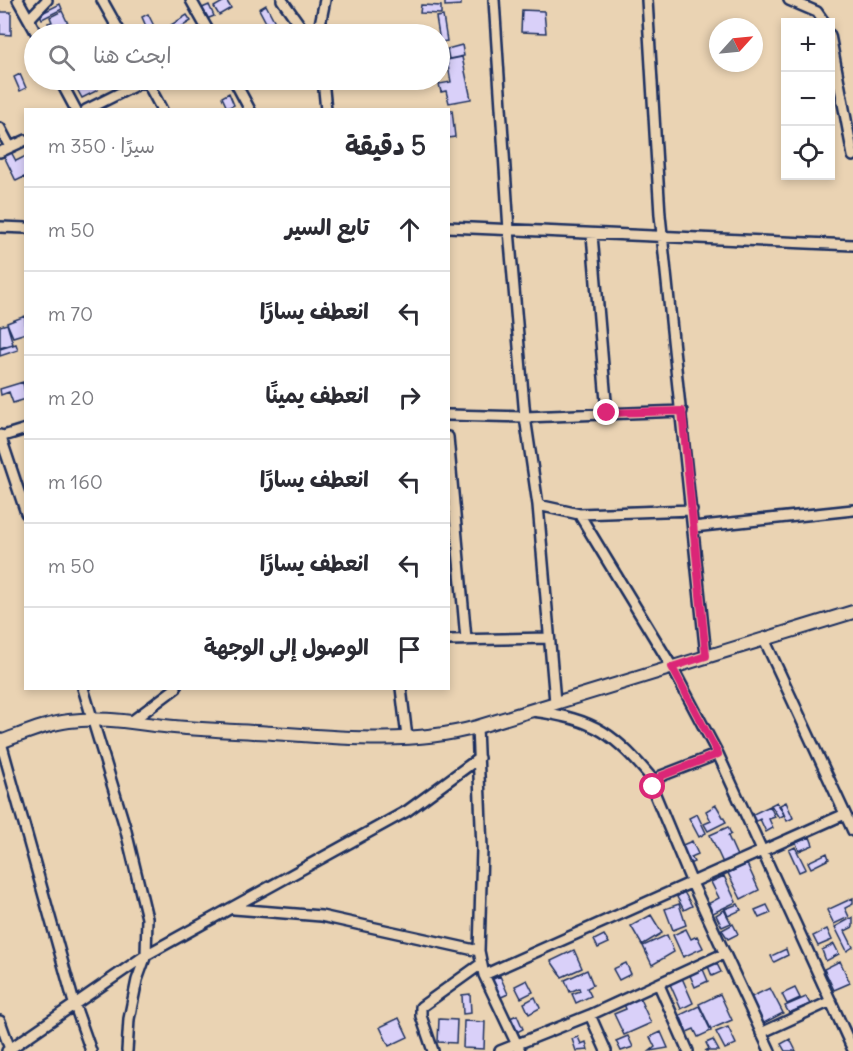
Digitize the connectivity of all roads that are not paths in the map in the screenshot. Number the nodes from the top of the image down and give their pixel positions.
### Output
1 (18, 0) edge
2 (47, 0) edge
3 (102, 0) edge
4 (191, 0) edge
5 (282, 0) edge
6 (325, 0) edge
7 (494, 0) edge
8 (647, 0) edge
9 (789, 0) edge
10 (821, 18) edge
11 (28, 20) junction
12 (30, 24) edge
13 (115, 24) edge
14 (204, 24) edge
15 (299, 24) edge
16 (320, 24) edge
17 (835, 57) edge
18 (65, 90) edge
19 (126, 90) edge
20 (151, 90) edge
21 (239, 90) edge
22 (324, 90) edge
23 (75, 108) edge
24 (90, 108) edge
25 (161, 108) edge
26 (248, 108) edge
27 (326, 108) edge
28 (0, 128) edge
29 (24, 141) edge
30 (10, 147) junction
31 (0, 152) edge
32 (853, 156) edge
33 (0, 227) edge
34 (450, 228) edge
35 (24, 230) edge
36 (509, 230) junction
37 (592, 235) junction
38 (664, 238) junction
39 (853, 245) edge
40 (682, 411) junction
41 (607, 413) junction
42 (450, 415) edge
43 (525, 417) junction
44 (24, 430) edge
45 (0, 436) edge
46 (450, 459) edge
47 (538, 505) junction
48 (24, 507) edge
49 (692, 510) junction
50 (853, 510) edge
51 (579, 514) junction
52 (693, 527) junction
53 (853, 612) edge
54 (549, 638) junction
55 (450, 639) edge
56 (466, 639) junction
57 (764, 639) junction
58 (706, 656) junction
59 (672, 667) junction
60 (84, 690) edge
61 (174, 690) edge
62 (401, 690) edge
63 (555, 702) junction
64 (527, 711) junction
65 (93, 720) junction
66 (132, 721) junction
67 (477, 727) junction
68 (407, 737) junction
69 (0, 741) edge
70 (718, 754) junction
71 (479, 758) junction
72 (655, 782) junction
73 (845, 814) junction
74 (853, 831) edge
75 (763, 852) junction
76 (692, 882) junction
77 (234, 909) junction
78 (479, 951) junction
79 (725, 953) junction
80 (146, 955) junction
81 (481, 964) junction
82 (484, 975) junction
83 (659, 985) junction
84 (831, 1000) junction
85 (75, 1003) junction
86 (590, 1015) junction
87 (0, 1021) edge
88 (761, 1033) junction
89 (519, 1048) edge
90 (8, 1050) edge
91 (853, 1050) edge
92 (92, 1051) edge
93 (127, 1051) edge
94 (433, 1051) edge
95 (500, 1051) edge
96 (606, 1051) edge
97 (688, 1051) edge
98 (770, 1051) edge

1 - 11 street
2 - 11 street
3 - 13 street
4 - 14 street
5 - 15 street
6 - 16 street
7 - 36 street
8 - 38 street
9 - 10 street
11 - 12 street
17 - 32 street
18 - 23 street
19 - 24 street
20 - 25 street
21 - 26 street
22 - 27 street
28 - 30 street
29 - 30 street
30 - 31 street
33 - 35 street
34 - 36 street
36 - 37 street
36 - 43 street
37 - 38 street
37 - 41 street
38 - 39 street
38 - 40 street
40 - 41 street
40 - 49 street
41 - 43 street
42 - 43 street
43 - 47 street
44 - 45 street
45 - 48 street
46 - 56 street
47 - 51 street
47 - 54 street
49 - 51 street
49 - 52 street
50 - 52 street
51 - 59 street
52 - 58 street
53 - 57 main road
54 - 56 street
54 - 63 street
55 - 56 street
57 - 58 main road
57 - 73 street
58 - 59 main road
59 - 63 main road
59 - 70 street
60 - 65 street
61 - 66 street
62 - 68 street
63 - 64 main road
64 - 67 main road
64 - 72 street
65 - 66 main road
65 - 69 main road
65 - 80 street
66 - 68 main road
67 - 68 main road
67 - 71 street
69 - 85 street
70 - 72 street
70 - 75 street
71 - 77 street
71 - 78 street
72 - 76 street
73 - 74 street
73 - 75 street
75 - 76 street
75 - 84 street
76 - 79 street
76 - 82 street
77 - 78 street
77 - 80 street
78 - 81 street
79 - 83 street
79 - 88 street
80 - 85 street
80 - 93 street
81 - 82 street
81 - 94 street
82 - 89 street
83 - 86 street
83 - 97 street
84 - 88 street
84 - 91 street
85 - 90 street
85 - 92 street
86 - 89 street
86 - 96 street
87 - 90 street
88 - 98 street
89 - 95 street

